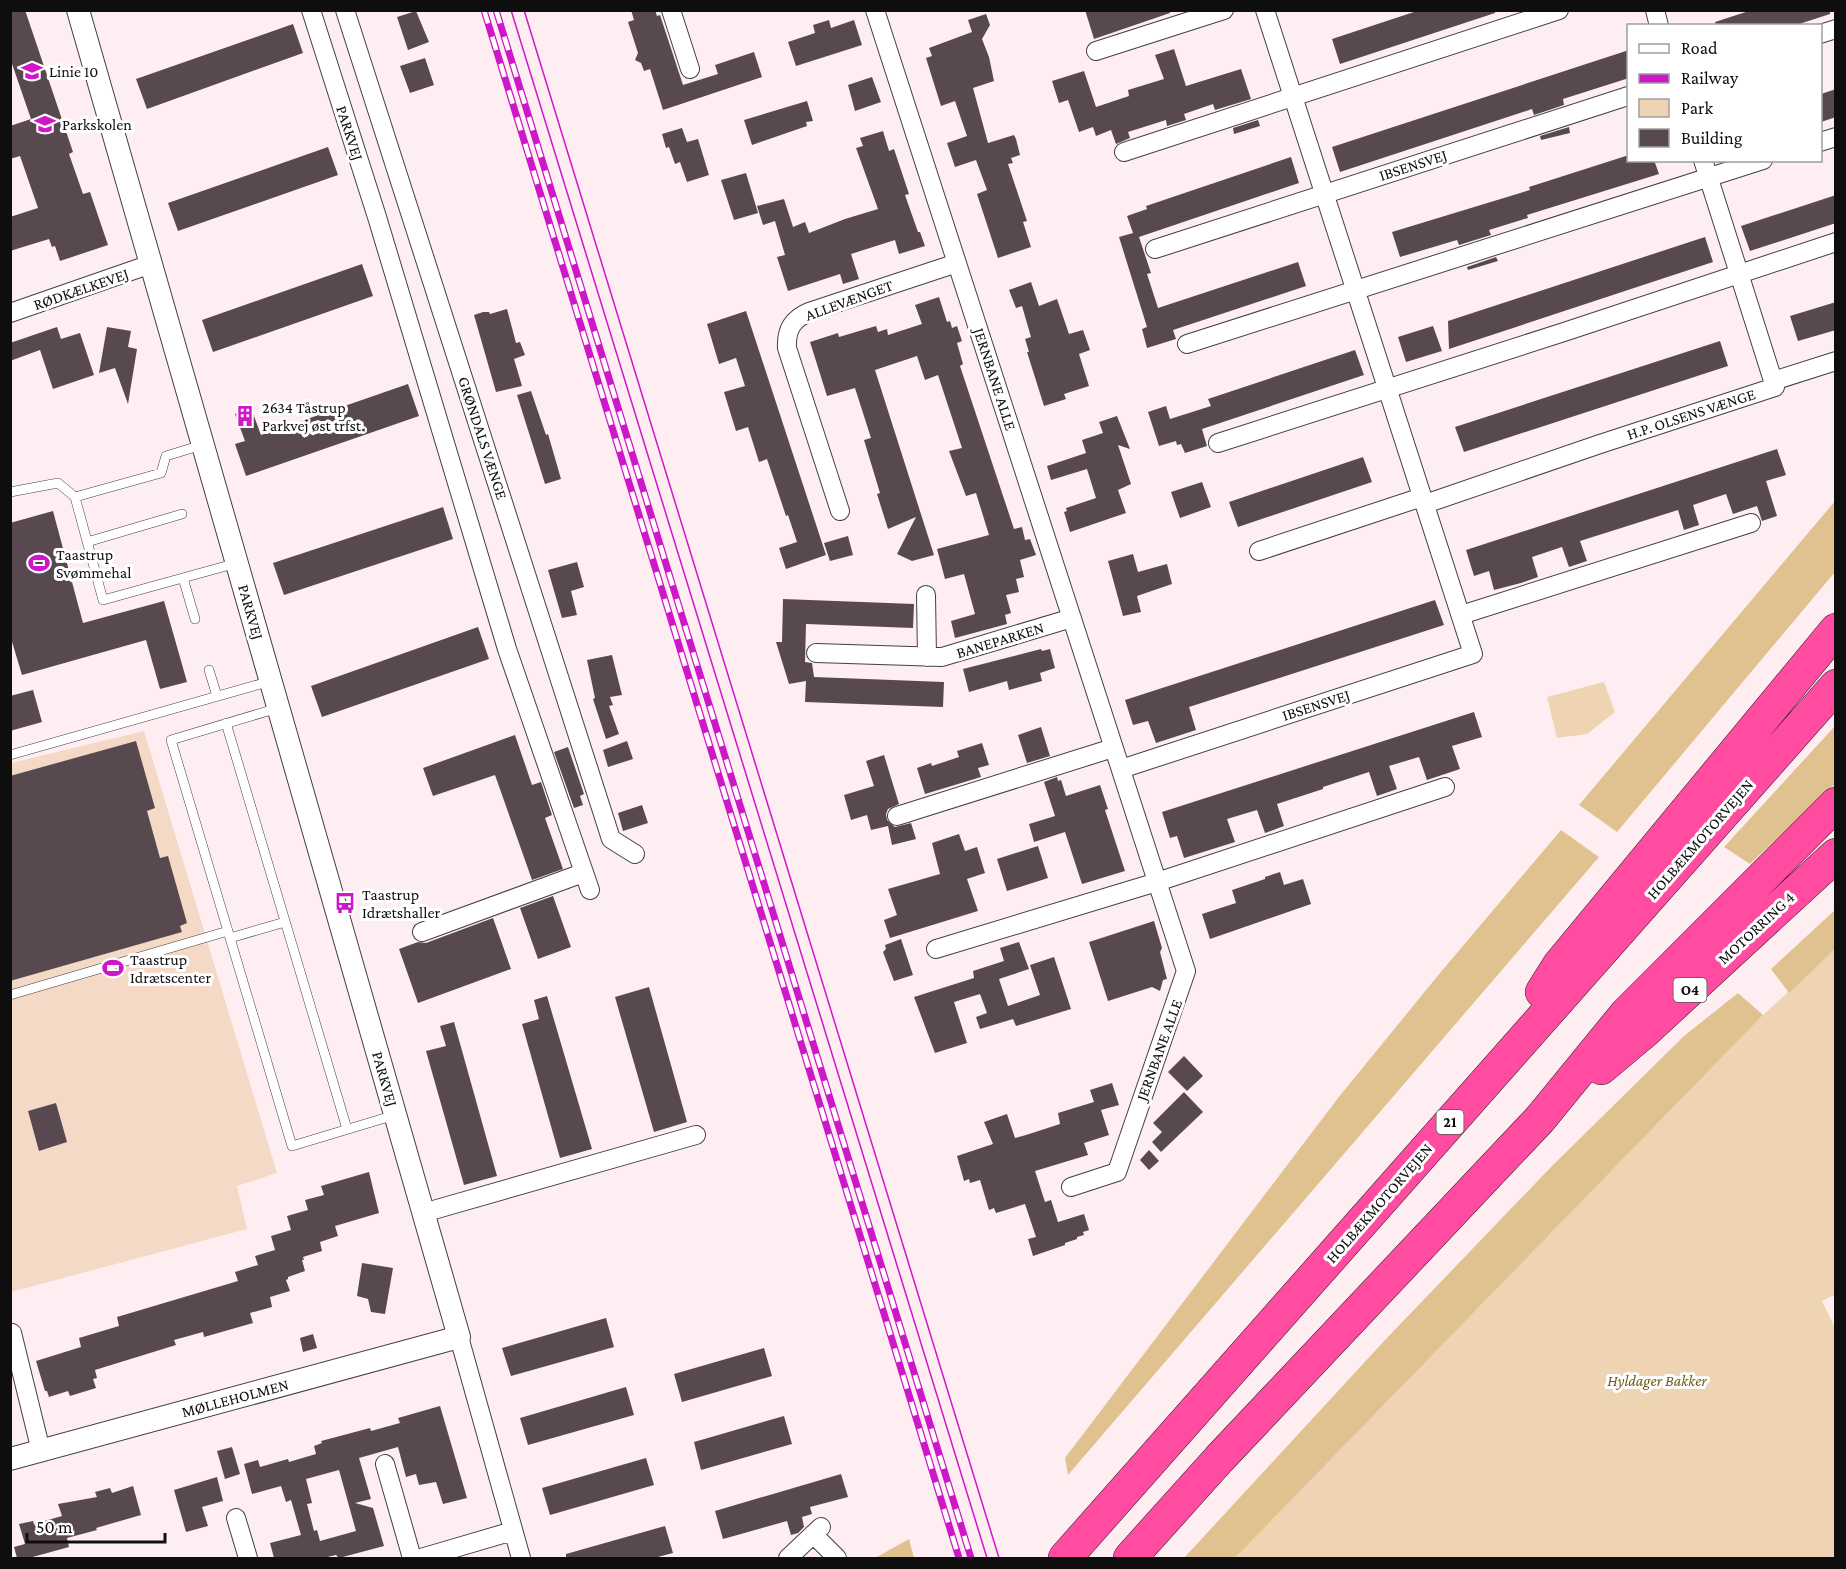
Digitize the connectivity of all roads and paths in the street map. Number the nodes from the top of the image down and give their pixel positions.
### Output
1 (78, 10) edge
2 (311, 10) edge
3 (345, 10) edge
4 (671, 10) edge
5 (875, 10) edge
6 (1224, 10) edge
7 (1265, 10) edge
8 (1559, 10) edge
9 (1096, 51) dead end
10 (690, 69) dead end
11 (1293, 97) junction
12 (1627, 97) edge
13 (1124, 152) dead end
14 (1750, 162) edge
15 (1706, 169) edge
16 (1324, 194) junction
17 (1836, 242) edge
18 (1155, 249) dead end
19 (957, 263) junction
20 (151, 264) junction
21 (1739, 274) junction
22 (1356, 291) junction
23 (10, 313) edge
24 (1187, 344) dead end
25 (1836, 361) edge
26 (1773, 381) junction
27 (1387, 388) junction
28 (1218, 443) dead end
29 (202, 445) junction
30 (10, 492) edge
31 (75, 497) junction
32 (1423, 501) junction
33 (840, 512) dead end
34 (182, 514) dead end
35 (1751, 523) dead end
36 (87, 542) junction
37 (1259, 551) dead end
38 (237, 563) junction
39 (183, 578) junction
40 (926, 596) dead end
41 (1461, 615) junction
42 (1072, 618) junction
43 (195, 619) dead end
44 (1836, 630) edge
45 (816, 653) dead end
46 (927, 657) junction
47 (209, 670) dead end
48 (271, 681) junction
49 (1836, 686) edge
50 (217, 696) junction
51 (278, 708) junction
52 (226, 723) junction
53 (1113, 748) junction
54 (10, 755) edge
55 (1121, 769) junction
56 (1445, 787) dead end
57 (1836, 804) edge
58 (897, 816) dead end
59 (635, 854) dead end
60 (1836, 855) edge
61 (583, 873) junction
62 (1157, 882) junction
63 (590, 890) dead end
64 (285, 922) junction
65 (422, 932) dead end
66 (229, 934) junction
67 (936, 949) dead end
68 (10, 995) edge
69 (1488, 1079) junction
70 (395, 1115) junction
71 (1540, 1119) junction
72 (347, 1129) junction
73 (696, 1135) dead end
74 (1071, 1187) dead end
75 (423, 1213) junction
76 (12, 1333) edge
77 (459, 1336) junction
78 (41, 1451) junction
79 (10, 1460) edge
80 (385, 1464) dead end
81 (236, 1518) dead end
82 (513, 1531) junction
83 (248, 1558) edge
84 (412, 1558) edge
85 (421, 1558) edge
86 (521, 1558) edge
87 (788, 1558) edge
88 (837, 1558) edge
89 (1065, 1558) edge
90 (1130, 1558) edge

1 - 20 street, PARKVEJ
2 - 61 street, PARKVEJ
3 - 59 street, GRØNDALS VÆNGE
4 - 10 street
5 - 19 street, JERNBANE ALLE
6 - 9 street
7 - 11 street, IBSENSVEJ
8 - 11 street
11 - 13 street
11 - 16 street, IBSENSVEJ
12 - 16 street, IBSENSVEJ
14 - 15 street
15 - 21 street, H.P. OLSENS VÆNGE
15 - 22 street
16 - 18 street, IBSENSVEJ
16 - 22 street, IBSENSVEJ
17 - 21 street
19 - 33 street, ALLEVÆNGET
19 - 42 street, JERNBANE ALLE
20 - 23 street, RØDKÆLKEVEJ
20 - 29 street, PARKVEJ
21 - 26 street, H.P. OLSENS VÆNGE
21 - 27 street
22 - 24 street
22 - 27 street, IBSENSVEJ
25 - 26 street, H.P. OLSENS VÆNGE
26 - 32 street, H.P. OLSENS VÆNGE
27 - 28 street
27 - 32 street, IBSENSVEJ
29 - 31 lane
29 - 38 street, PARKVEJ
30 - 31 lane
31 - 36 lane
32 - 37 street
32 - 41 street, IBSENSVEJ
34 - 36 lane
35 - 41 street
36 - 39 lane
38 - 39 lane
38 - 48 street, PARKVEJ
39 - 43 lane
40 - 46 street
41 - 55 street, IBSENSVEJ
42 - 46 street, BANEPARKEN
42 - 53 street, JERNBANE ALLE
44 - 69 highway
45 - 46 street, BANEPARKEN
47 - 50 lane
48 - 50 lane
48 - 51 street, PARKVEJ
49 - 69 highway, HOLBÆKMOTORVEJEN / 21
50 - 54 lane
51 - 52 lane
51 - 70 street, PARKVEJ
52 - 64 lane
52 - 66 lane
53 - 55 street, JERNBANE ALLE
53 - 58 street
55 - 62 street, JERNBANE ALLE
56 - 62 street
57 - 71 highway
60 - 71 highway, MOTORRING 4 / O4
61 - 63 street, PARKVEJ
61 - 65 street
62 - 67 street
62 - 74 street, JERNBANE ALLE
64 - 66 lane
64 - 72 lane
66 - 68 lane
66 - 72 lane
69 - 89 highway, HOLBÆKMOTORVEJEN / 21
70 - 72 lane
70 - 75 street, PARKVEJ
71 - 90 highway
73 - 75 street
75 - 77 street, PARKVEJ
76 - 78 street
77 - 78 street, MØLLEHOLMEN
77 - 82 street, PARKVEJ
78 - 79 street, MØLLEHOLMEN
80 - 84 street
81 - 83 street
82 - 85 street
82 - 86 street, PARKVEJ
87 - 88 street

